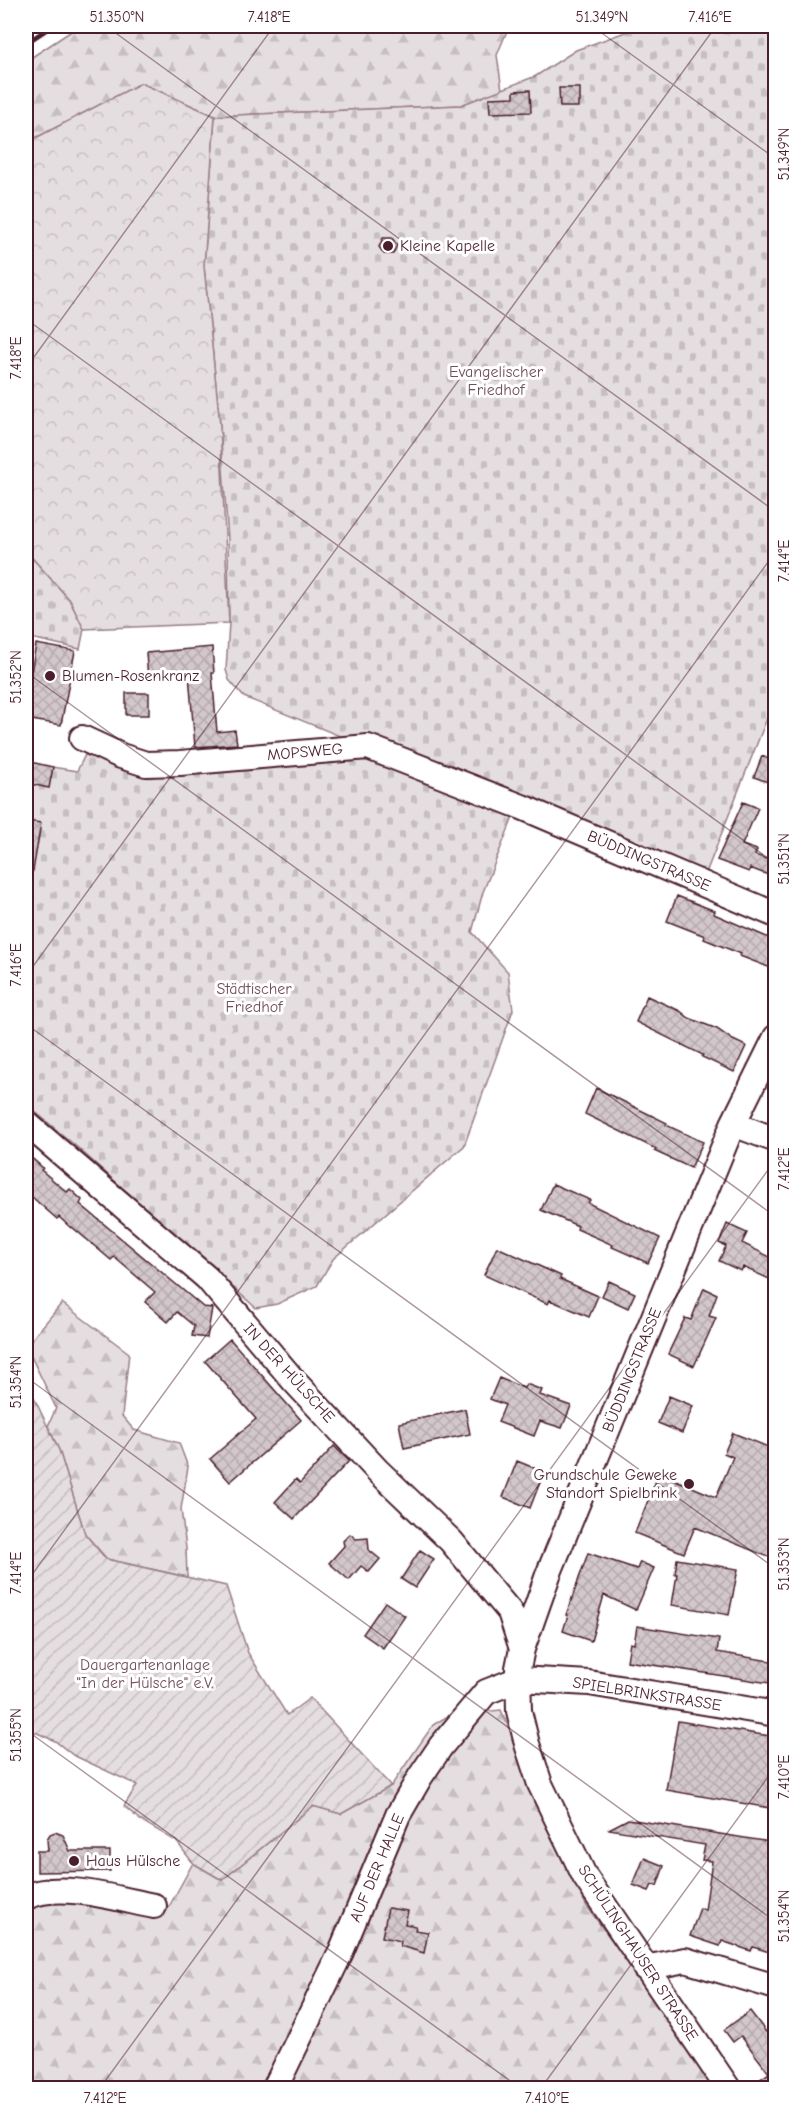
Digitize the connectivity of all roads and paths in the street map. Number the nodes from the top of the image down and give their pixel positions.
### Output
1 (82, 738) dead end
2 (522, 807) joint
3 (776, 915) edge
4 (776, 1036) edge
5 (26, 1123) edge
6 (733, 1124) junction
7 (776, 1140) edge
8 (522, 1649) junction
9 (519, 1679) junction
10 (519, 1711) joint
11 (776, 1714) edge
12 (26, 1897) edge
13 (154, 1906) dead end
14 (645, 1968) junction
15 (776, 1988) edge
16 (274, 2088) edge
17 (728, 2088) edge

1 - 2 street, MOPSWEG
2 - 3 street, BÜDDINGSTRASSE
4 - 6 street, BÜDDINGSTRASSE
5 - 8 street, IN DER HÜLSCHE
6 - 7 street
6 - 8 street, BÜDDINGSTRASSE
8 - 9 street, BÜDDINGSTRASSE
9 - 10 street, BÜDDINGSTRASSE
9 - 11 street, SPIELBRINKSTRASSE
9 - 16 street, AUF DER HALLE
10 - 14 street, SCHÜLINGHAUSER STRASSE
12 - 13 street
14 - 15 street
14 - 17 street, SCHÜLINGHAUSER STRASSE

